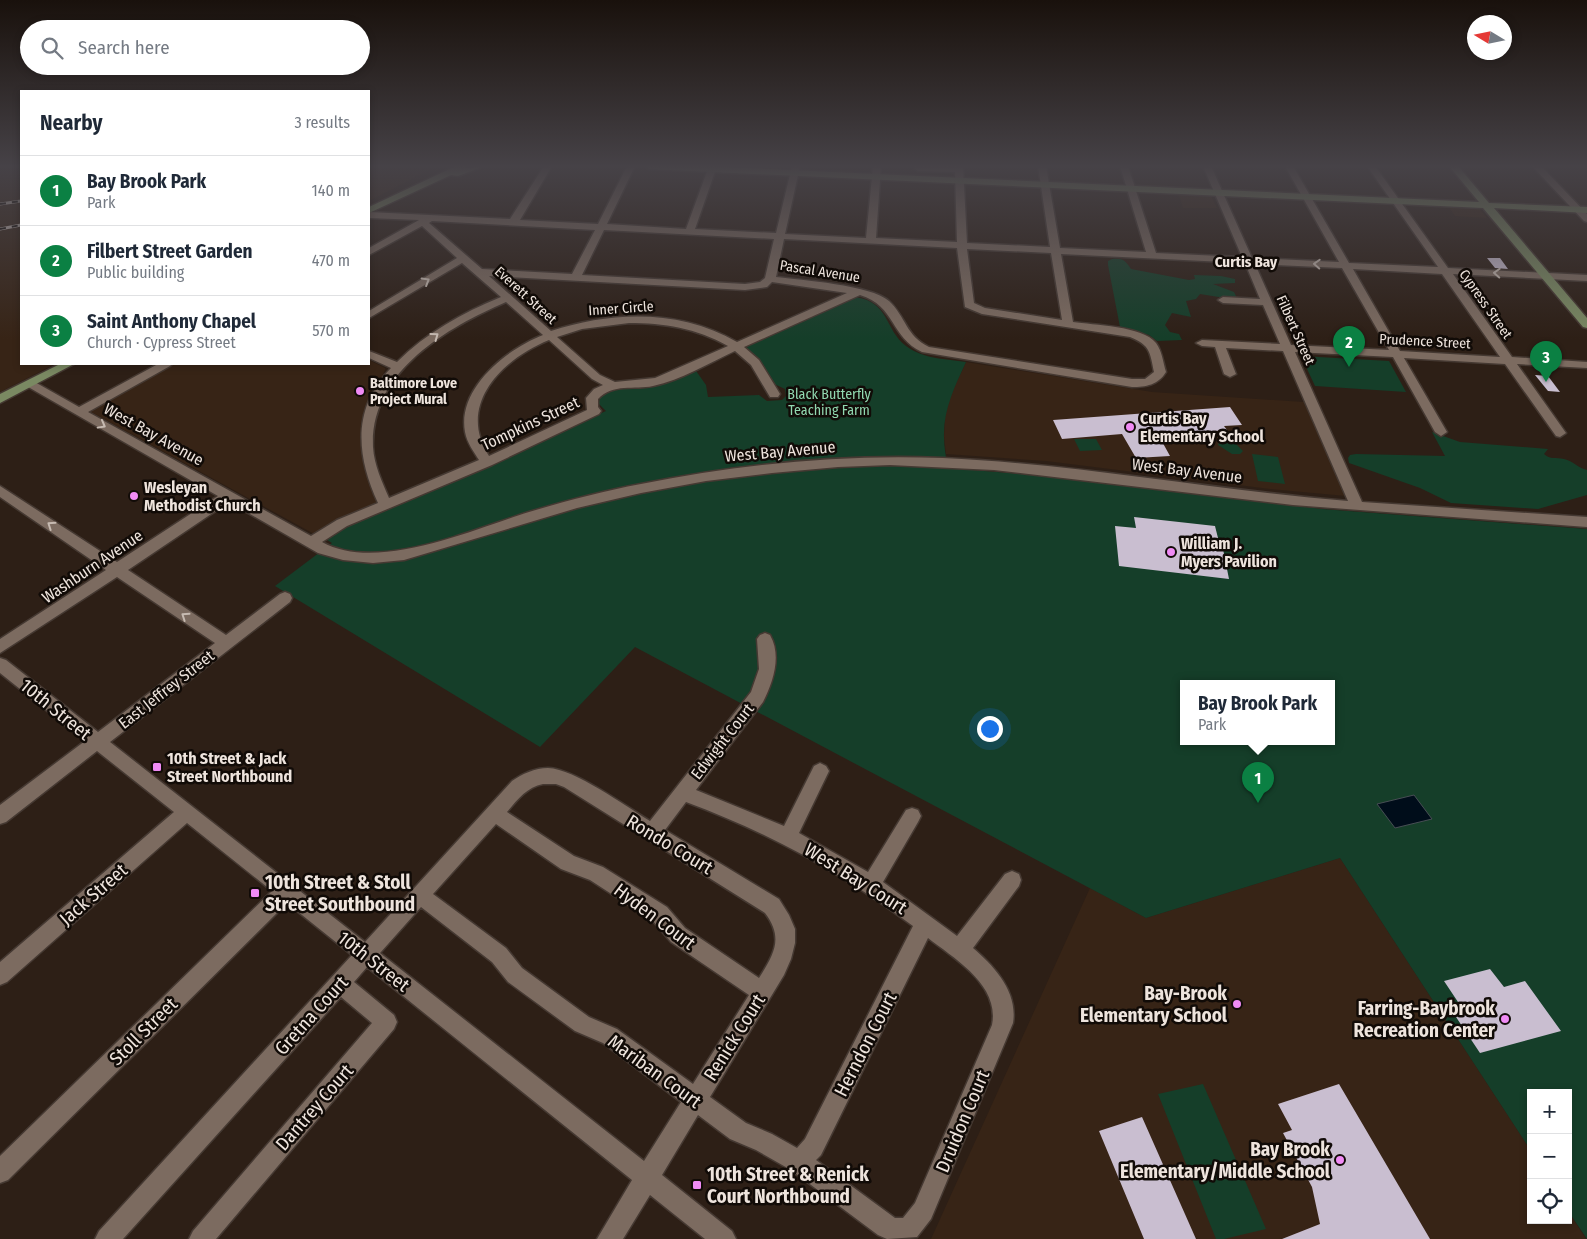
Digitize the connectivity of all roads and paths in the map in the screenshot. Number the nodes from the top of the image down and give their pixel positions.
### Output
1 (419, 224) edge
2 (430, 224) edge
3 (530, 224) edge
4 (602, 224) edge
5 (692, 224) edge
6 (783, 224) edge
7 (872, 224) edge
8 (961, 224) edge
9 (1052, 224) edge
10 (1142, 224) edge
11 (1232, 224) edge
12 (1322, 224) edge
13 (1412, 224) edge
14 (1502, 224) edge
15 (600, 227) junction
16 (689, 232) junction
17 (780, 236) junction
18 (870, 241) junction
19 (962, 246) junction
20 (370, 251) edge
21 (1056, 251) junction
22 (1152, 256) junction
23 (463, 258) junction
24 (1249, 261) junction
25 (1346, 266) junction
26 (1446, 271) junction
27 (478, 272) junction
28 (1546, 276) junction
29 (576, 277) junction
30 (1587, 278) edge
31 (770, 279) junction
32 (859, 292) junction
33 (507, 298) junction
34 (1223, 300) dead end
35 (1267, 302) junction
36 (370, 314) edge
37 (1068, 324) junction
38 (1587, 325) edge
39 (549, 336) junction
40 (1202, 343) dead end
41 (1219, 344) junction
42 (736, 347) junction
43 (1287, 348) junction
44 (370, 354) edge
45 (1397, 354) junction
46 (1509, 360) junction
47 (66, 365) edge
48 (164, 365) edge
49 (1587, 365) edge
50 (398, 367) junction
51 (1230, 374) dead end
52 (29, 384) junction
53 (612, 385) junction
54 (774, 394) dead end
55 (0, 399) edge
56 (78, 412) junction
57 (1441, 432) dead end
58 (1560, 433) dead end
59 (486, 462) junction
60 (0, 491) edge
61 (228, 496) junction
62 (386, 504) junction
63 (1357, 506) junction
64 (1587, 522) edge
65 (311, 543) junction
66 (117, 570) junction
67 (285, 598) dead end
68 (765, 639) dead end
69 (226, 643) junction
70 (0, 648) edge
71 (0, 664) edge
72 (98, 742) junction
73 (820, 771) dead end
74 (539, 775) joint
75 (682, 792) junction
76 (187, 812) junction
77 (494, 813) junction
78 (0, 816) edge
79 (912, 816) dead end
80 (652, 833) junction
81 (788, 836) junction
82 (1012, 880) dead end
83 (871, 885) junction
84 (286, 891) junction
85 (420, 894) junction
86 (925, 924) junction
87 (787, 933) joint
88 (959, 950) junction
89 (366, 954) junction
90 (0, 975) edge
91 (340, 983) junction
92 (762, 992) junction
93 (1003, 1002) joint
94 (695, 1100) junction
95 (799, 1162) junction
96 (0, 1172) edge
97 (647, 1178) junction
98 (902, 1230) joint
99 (107, 1239) edge
100 (201, 1239) edge
101 (609, 1239) edge
102 (724, 1239) edge

1 - 20 street
2 - 23 street, Everett Street
3 - 15 street
4 - 15 street
5 - 16 street
6 - 17 street
7 - 18 street
8 - 19 street
9 - 21 street
10 - 22 street
11 - 24 street, Filbert Street
12 - 25 street
13 - 26 street, Cypress Street
14 - 28 main road
15 - 16 street
15 - 29 street
16 - 17 street
17 - 18 street
17 - 31 street
18 - 19 street
19 - 21 street
19 - 37 street
21 - 22 street
21 - 37 street
22 - 24 street
23 - 27 street, Everett Street
36 -> 23 street
25 -> 24 street
24 - 35 street, Filbert Street
25 - 26 street
25 - 45 street
28 -> 26 street
26 - 46 street, Cypress Street
27 - 29 street, Pascal Avenue
27 - 33 street, Everett Street
28 - 30 street
28 - 38 main road
29 - 31 street, Pascal Avenue
31 - 32 street, Pascal Avenue
32 - 37 street, Pascal Avenue
32 - 42 street
33 - 39 street, Everett Street
50 -> 33 street
34 - 35 street
35 - 43 street, Filbert Street
39 - 42 street, Inner Circle
39 - 53 street, Everett Street
39 - 59 street, Inner Circle
40 - 41 street, Prudence Street
41 - 43 street, Prudence Street
41 - 51 street
42 - 53 street
42 - 54 street, Inner Circle
43 - 45 street, Prudence Street
43 - 63 street, Filbert Street
44 - 50 street
45 - 46 street, Prudence Street
45 - 57 street
46 - 49 street, Prudence Street
46 - 58 street, Cypress Street
47 - 52 main road
48 - 56 street
50 - 62 street
52 - 55 main road
52 - 56 street, West Bay Avenue
53 - 59 street, Tompkins Street
56 -> 61 street, West Bay Avenue
59 - 62 street, Tompkins Street
66 -> 60 street
61 - 65 street, West Bay Avenue
61 - 66 street, Washburn Avenue
62 - 65 street, Tompkins Street
63 - 64 street, West Bay Avenue
63 - 65 street, West Bay Avenue
69 -> 66 street
66 - 70 street, Washburn Avenue
67 - 69 street, East Jeffrey Street
68 - 75 street, Edwight Court
69 - 72 street, East Jeffrey Street
71 - 72 street, 10th Street
72 - 76 street, 10th Street
72 - 78 street, East Jeffrey Street
73 - 81 street
74 - 77 street, Gretna Court
74 - 80 street, Rondo Court
75 - 80 street, Edwight Court
75 - 81 street, West Bay Court
76 - 84 street, 10th Street
76 - 90 street, Jack Street
77 - 85 street, Gretna Court
77 - 92 street, Hyden Court
79 - 83 street
80 - 87 street, Rondo Court
81 - 83 street, West Bay Court
82 - 88 street
83 - 86 street, West Bay Court
84 - 89 street, 10th Street
84 - 96 street, Stoll Street
85 - 89 street, Gretna Court
85 - 94 street, Mariban Court
86 - 88 street, West Bay Court
86 - 95 street, Herndon Court
87 - 92 street, Renick Court
88 - 93 street, West Bay Court
89 - 91 street, Gretna Court
89 - 97 street, 10th Street
91 - 99 street, Gretna Court
91 - 100 street, Dantrey Court
92 - 94 street, Renick Court
93 - 98 street, Druidon Court
94 - 95 street, Mariban Court
94 - 97 street, Renick Court
95 - 98 street, Mariban Court
97 - 101 street, Renick Court
97 - 102 street, 10th Street

